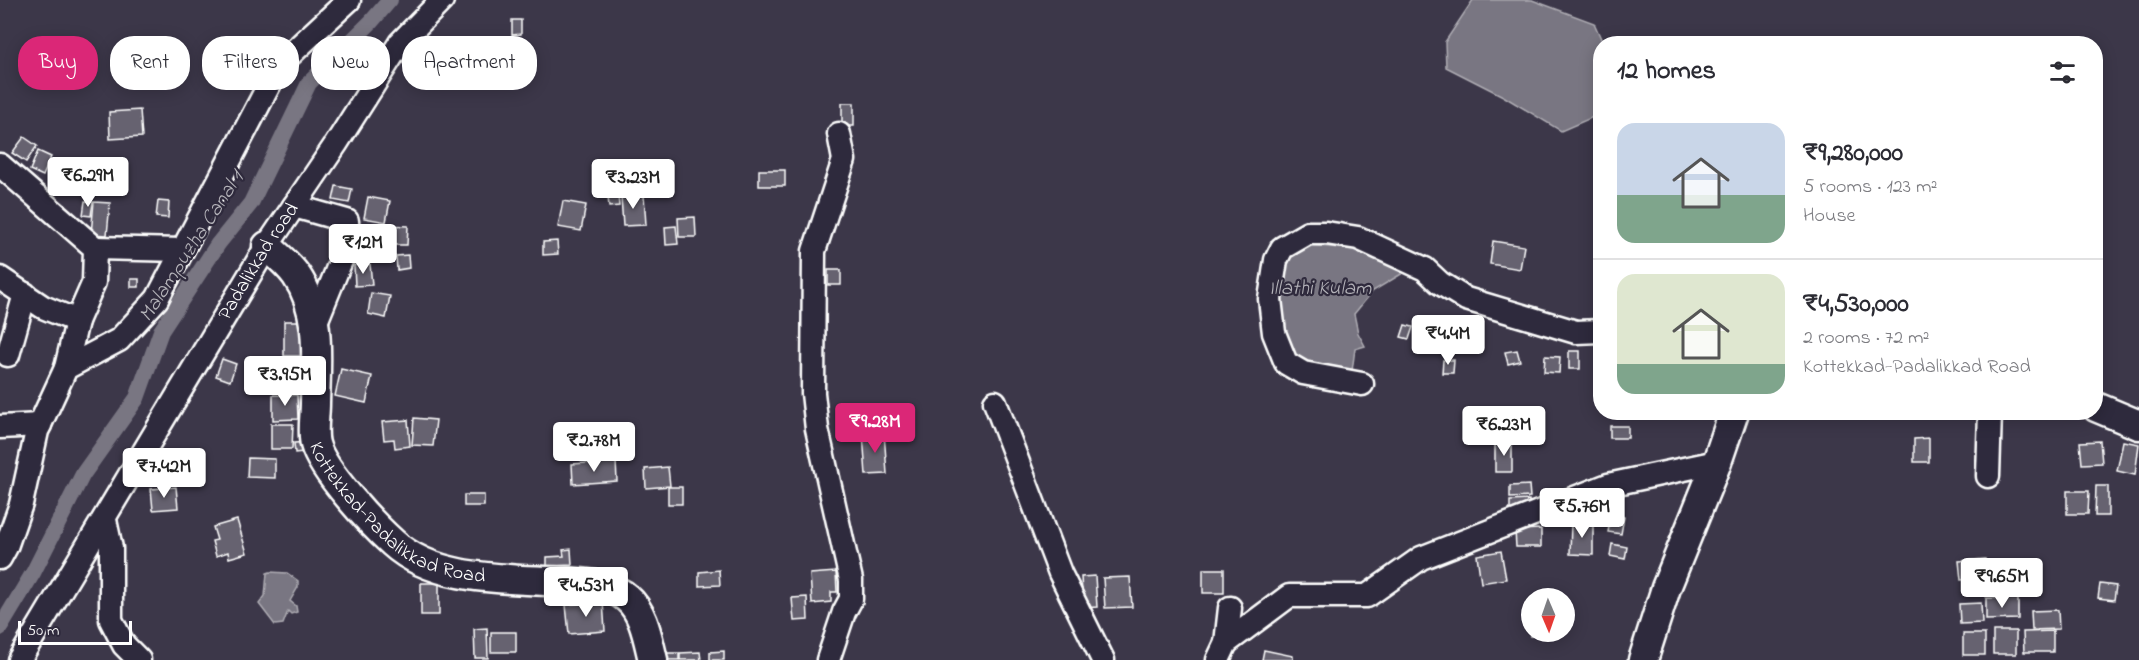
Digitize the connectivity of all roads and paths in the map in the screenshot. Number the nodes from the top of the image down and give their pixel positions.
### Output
1 (349, 0) edge
2 (442, 0) edge
3 (839, 134) dead end
4 (0, 165) edge
5 (294, 207) junction
6 (267, 246) junction
7 (95, 248) junction
8 (182, 250) junction
9 (0, 278) edge
10 (25, 294) junction
11 (77, 321) junction
12 (314, 327) junction
13 (1593, 331) edge
14 (8, 354) dead end
15 (66, 368) junction
16 (1362, 384) dead end
17 (995, 402) dead end
18 (2103, 410) edge
19 (1731, 420) edge
20 (1990, 420) edge
21 (40, 425) junction
22 (2139, 425) edge
23 (0, 427) edge
24 (1717, 462) junction
25 (1988, 476) dead end
26 (105, 520) junction
27 (0, 558) edge
28 (1230, 608) dead end
29 (1222, 652) edge
30 (19, 660) edge
31 (139, 660) edge
32 (653, 660) edge
33 (828, 660) edge
34 (1103, 660) edge
35 (1643, 660) edge

1 - 8 street
2 - 5 street, Padalikkad road
3 - 33 street
4 - 7 street
5 - 6 street, Padalikkad road
5 - 12 street
6 - 12 main road, Kottekkad-Padalikkad Road
6 - 26 street, Padalikkad road
7 - 8 street
7 - 11 street
8 - 15 street
9 - 10 street
10 - 11 street
10 - 14 street
11 - 15 street
12 - 32 main road, Kottekkad-Padalikkad Road
13 - 16 street
15 - 21 street
17 - 34 street
18 - 22 main road
19 - 24 main road
20 - 25 street
21 - 23 street
21 - 27 street
24 - 29 street
24 - 35 main road
26 - 30 street, Padalikkad road
26 - 31 street
28 - 29 street

